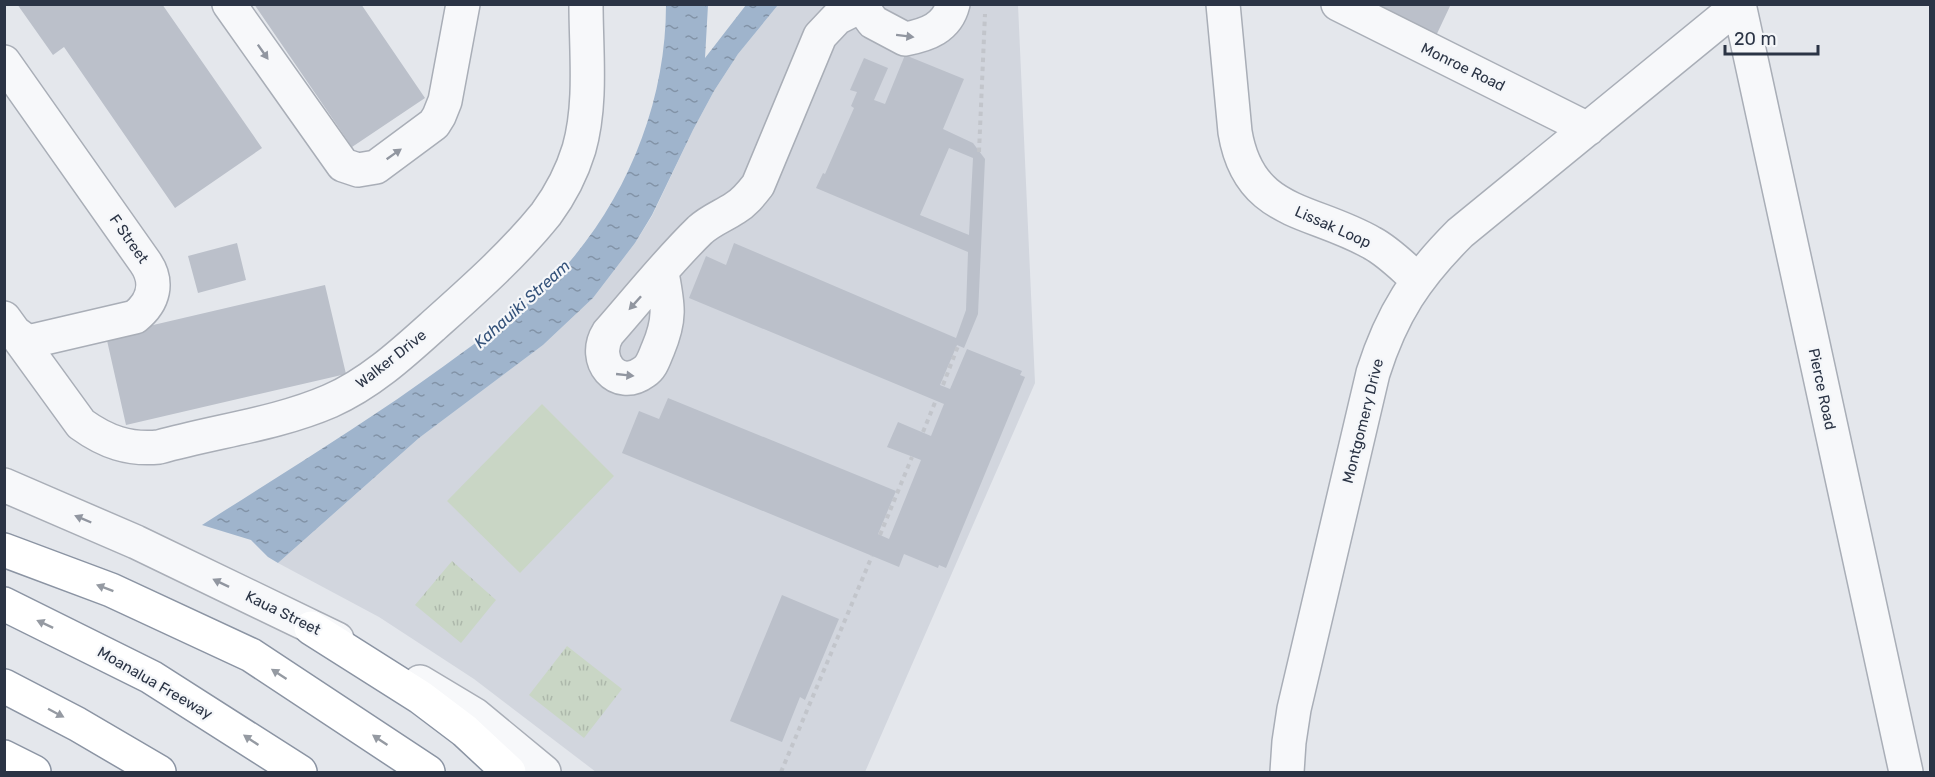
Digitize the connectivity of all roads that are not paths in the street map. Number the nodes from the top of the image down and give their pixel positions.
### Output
1 (229, 4) edge
2 (463, 4) edge
3 (586, 4) edge
4 (953, 4) edge
5 (1223, 4) edge
6 (1338, 4) edge
7 (860, 5) edge
8 (1739, 5) edge
9 (4, 62) edge
10 (1588, 129) junction
11 (662, 273) dead end
12 (1418, 280) junction
13 (9, 325) edge
14 (4, 485) edge
15 (4, 550) edge
16 (4, 604) edge
17 (312, 627) junction
18 (4, 686) edge
19 (4, 757) edge
20 (34, 772) edge
21 (159, 772) edge
22 (300, 772) edge
23 (429, 772) edge
24 (509, 772) edge
25 (544, 772) edge
26 (1287, 772) edge
27 (1906, 772) edge

1 -> 2 street
3 - 13 street, Walker Drive
7 -> 4 street
5 - 12 street, Lissak Loop
6 - 10 street, Monroe Road
7 - 11 street
8 - 10 street, Montgomery Drive
8 - 27 street, Pierce Road
9 - 13 street, F Street
10 - 12 street, Montgomery Drive
12 - 26 street, Montgomery Drive
17 -> 14 street, Kaua Street
23 -> 15 highway
22 -> 16 highway, Moanalua Freeway
17 - 24 highway
17 - 25 street, Kaua Street
18 -> 21 highway
19 - 20 highway

